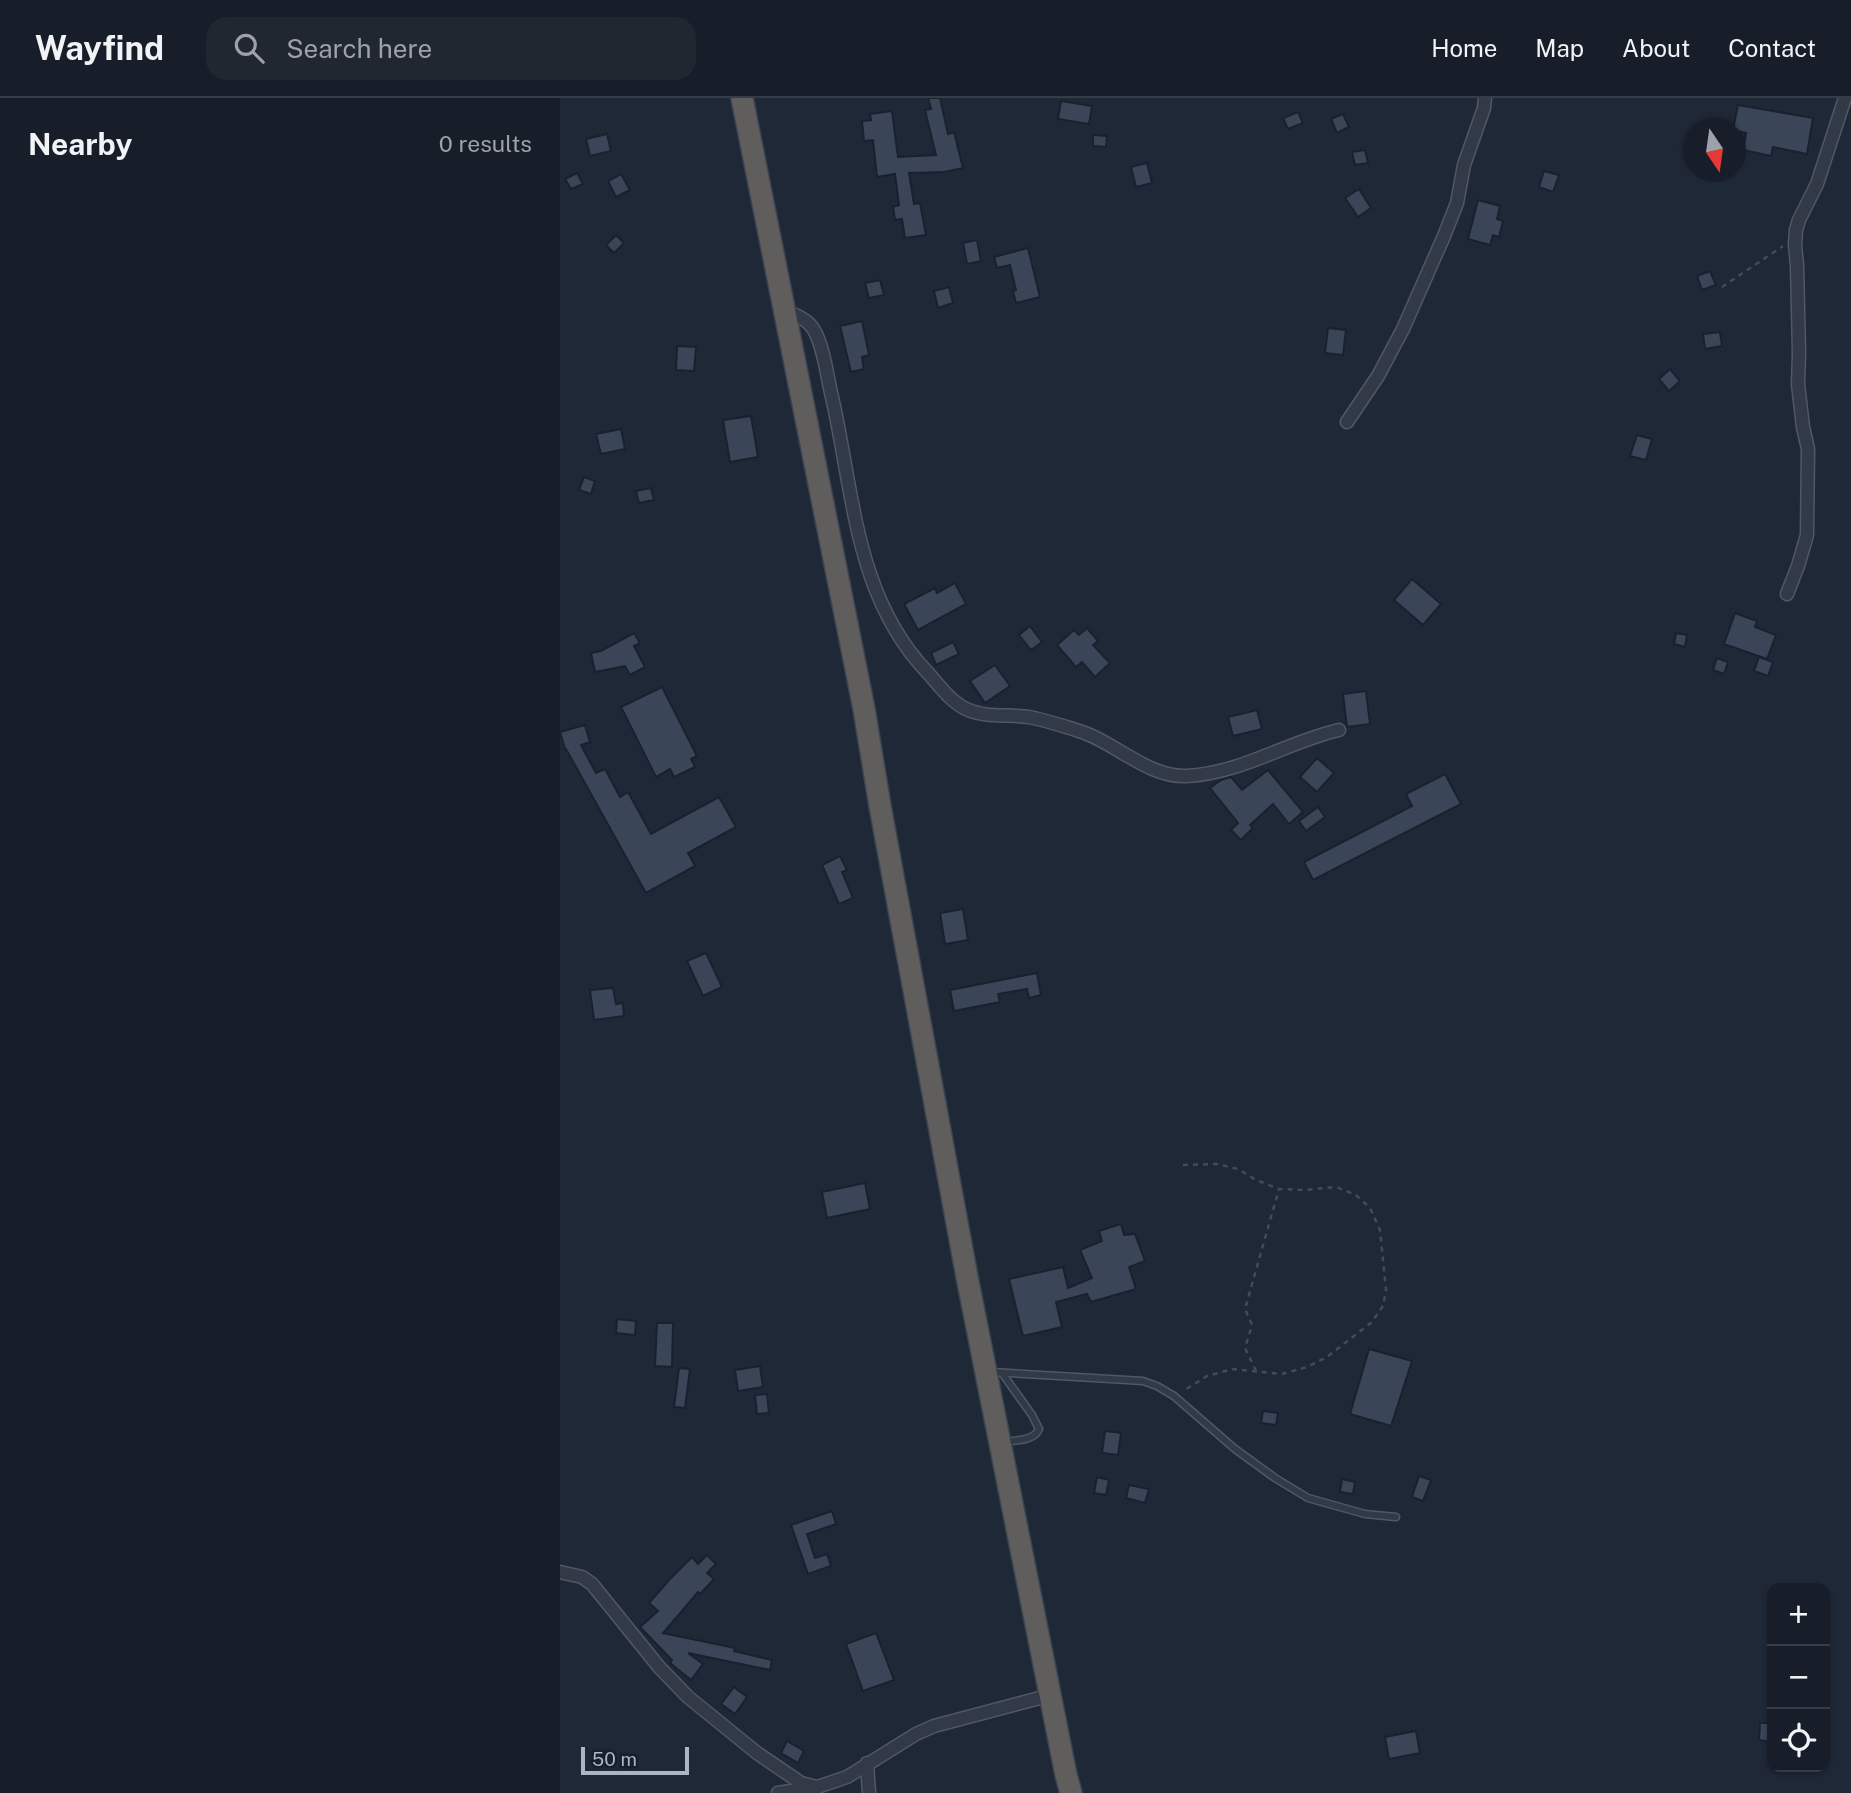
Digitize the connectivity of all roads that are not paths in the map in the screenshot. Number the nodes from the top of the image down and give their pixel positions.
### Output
1 (742, 98) edge
2 (1485, 98) edge
3 (1845, 98) edge
4 (784, 310) junction
5 (1348, 422) dead end
6 (1787, 594) dead end
7 (1339, 730) dead end
8 (994, 1372) junction
9 (999, 1442) junction
10 (1396, 1517) dead end
11 (560, 1573) edge
12 (1051, 1695) junction
13 (867, 1763) junction
14 (817, 1787) junction
15 (778, 1793) edge
16 (869, 1793) edge
17 (1071, 1793) edge

1 - 4 highway
2 - 5 street
3 - 6 street
4 - 7 street
4 - 8 highway
8 - 9 highway
8 - 9 lane
8 - 10 lane
9 - 12 highway
11 - 14 street
12 - 13 street
12 - 17 highway
13 - 14 street
13 - 16 street
14 - 15 street

